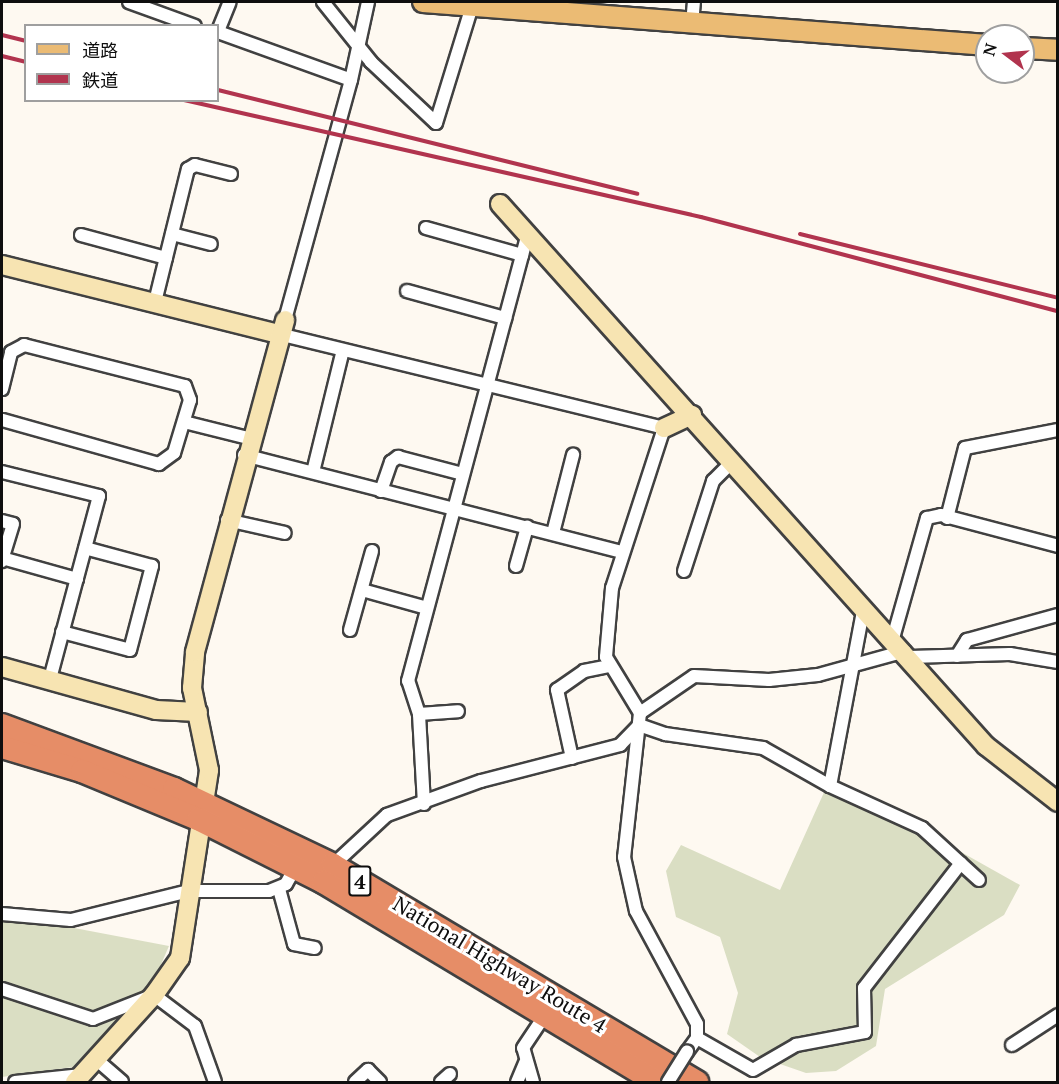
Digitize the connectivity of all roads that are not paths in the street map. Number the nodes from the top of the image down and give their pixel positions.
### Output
1 (129, 2) edge
2 (230, 2) edge
3 (323, 2) edge
4 (368, 2) edge
5 (423, 2) edge
6 (694, 2) edge
7 (472, 6) junction
8 (190, 24) edge
9 (692, 24) junction
10 (219, 30) edge
11 (219, 32) edge
12 (975, 44) edge
13 (360, 49) junction
14 (1035, 49) edge
15 (1058, 50) edge
16 (351, 80) junction
17 (231, 174) dead end
18 (500, 204) dead end
19 (426, 228) dead end
20 (172, 234) junction
21 (528, 234) junction
22 (81, 235) dead end
23 (211, 244) dead end
24 (522, 255) junction
25 (166, 258) junction
26 (2, 265) edge
27 (408, 291) dead end
28 (155, 302) junction
29 (505, 318) junction
30 (282, 327) junction
31 (342, 354) junction
32 (2, 384) edge
33 (488, 385) junction
34 (692, 415) junction
35 (2, 420) edge
36 (184, 422) junction
37 (664, 428) junction
38 (1058, 430) edge
39 (246, 447) junction
40 (573, 455) dead end
41 (733, 461) junction
42 (2, 472) edge
43 (312, 472) junction
44 (463, 474) junction
45 (381, 491) junction
46 (453, 506) junction
47 (947, 518) junction
48 (227, 520) junction
49 (2, 521) edge
50 (527, 526) junction
51 (285, 533) dead end
52 (553, 533) junction
53 (1058, 546) edge
54 (85, 548) junction
55 (372, 551) dead end
56 (622, 552) junction
57 (2, 560) edge
58 (516, 566) dead end
59 (684, 571) dead end
60 (77, 579) junction
61 (362, 590) junction
62 (864, 606) junction
63 (427, 608) junction
64 (1058, 615) edge
65 (351, 630) dead end
66 (62, 632) junction
67 (903, 649) junction
68 (957, 656) junction
69 (1058, 662) edge
70 (609, 666) junction
71 (2, 667) edge
72 (852, 669) junction
73 (50, 679) junction
74 (458, 711) dead end
75 (198, 712) junction
76 (419, 714) junction
77 (639, 719) junction
78 (2, 725) edge
79 (2, 747) edge
80 (572, 758) junction
81 (830, 786) junction
82 (1058, 802) edge
83 (424, 804) junction
84 (200, 810) junction
85 (961, 863) junction
86 (333, 865) junction
87 (295, 867) junction
88 (980, 880) dead end
89 (279, 889) junction
90 (189, 891) junction
91 (2, 914) edge
92 (315, 948) dead end
93 (2, 989) edge
94 (154, 995) junction
95 (551, 1006) junction
96 (1058, 1015) edge
97 (697, 1038) junction
98 (1012, 1045) dead end
99 (97, 1060) junction
100 (525, 1063) junction
101 (78, 1079) edge
102 (15, 1083) edge
103 (122, 1083) edge
104 (215, 1083) edge
105 (355, 1083) edge
106 (380, 1083) edge
107 (517, 1083) edge
108 (533, 1083) edge
109 (656, 1083) edge
110 (668, 1083) edge
111 (697, 1083) edge

1 - 8 street
2 - 10 street
3 - 13 street
4 - 13 street
5 - 7 main road
6 - 9 street
7 - 9 main road
7 - 13 street
9 - 12 main road
11 - 16 street
13 - 16 street
14 - 15 main road
16 - 30 street
17 - 20 street
18 - 21 street
19 - 24 street
20 - 23 street
20 - 25 street
21 - 24 street
21 - 34 street
22 - 25 street
24 - 29 street
25 - 28 street
26 - 28 street
27 - 29 street
28 - 30 street
29 - 33 street
30 - 31 street
30 - 39 street
31 - 33 street
31 - 43 street
32 - 36 street
33 - 37 street
33 - 44 street
34 - 37 street
34 - 41 street
35 - 36 street
36 - 39 street
37 - 56 street
38 - 47 street
39 - 43 street
39 - 48 street
40 - 52 street
41 - 59 street
41 - 62 street
42 - 54 street
43 - 45 street
44 - 45 street
44 - 46 street
45 - 46 street
46 - 50 street
46 - 63 street
47 - 53 street
47 - 67 street
48 - 51 street
48 - 75 street
49 - 57 street
50 - 52 street
50 - 58 street
52 - 56 street
54 - 60 street
54 - 66 street
55 - 61 street
56 - 70 street
57 - 60 street
60 - 66 street
61 - 63 street
61 - 65 street
62 - 67 street
62 - 72 street
63 - 76 street
64 - 68 street
66 - 73 street
67 - 68 street
67 - 72 street
67 - 82 street
68 - 69 street
70 - 77 street
70 - 80 street
71 - 73 street
72 - 77 street
72 - 81 street
73 - 75 street
74 - 76 street
75 - 84 street
76 - 83 street
77 - 80 street
77 - 81 street
77 - 97 street
78 - 84 highway, National Highway Route 4 / 4
79 - 84 highway, National Highway Route 4 / 4
80 - 83 street
81 - 85 street
83 - 86 street
84 - 86 highway, National Highway Route 4 / 4
84 - 87 highway, National Highway Route 4 / 4
84 - 90 street
85 - 88 street
85 - 97 street
86 - 95 highway, National Highway Route 4 / 4
87 - 89 street
87 - 95 highway, National Highway Route 4 / 4
89 - 90 street
89 - 92 street
90 - 91 street
90 - 94 street
93 - 94 street
94 - 99 street
94 - 104 street
95 - 100 street
95 - 109 highway, National Highway Route 4 / 4
95 - 111 highway, National Highway Route 4 / 4
96 - 98 street
97 - 110 street, bridge
99 - 101 street
99 - 103 street
100 - 107 street
100 - 108 street
101 - 102 street
105 - 106 street

